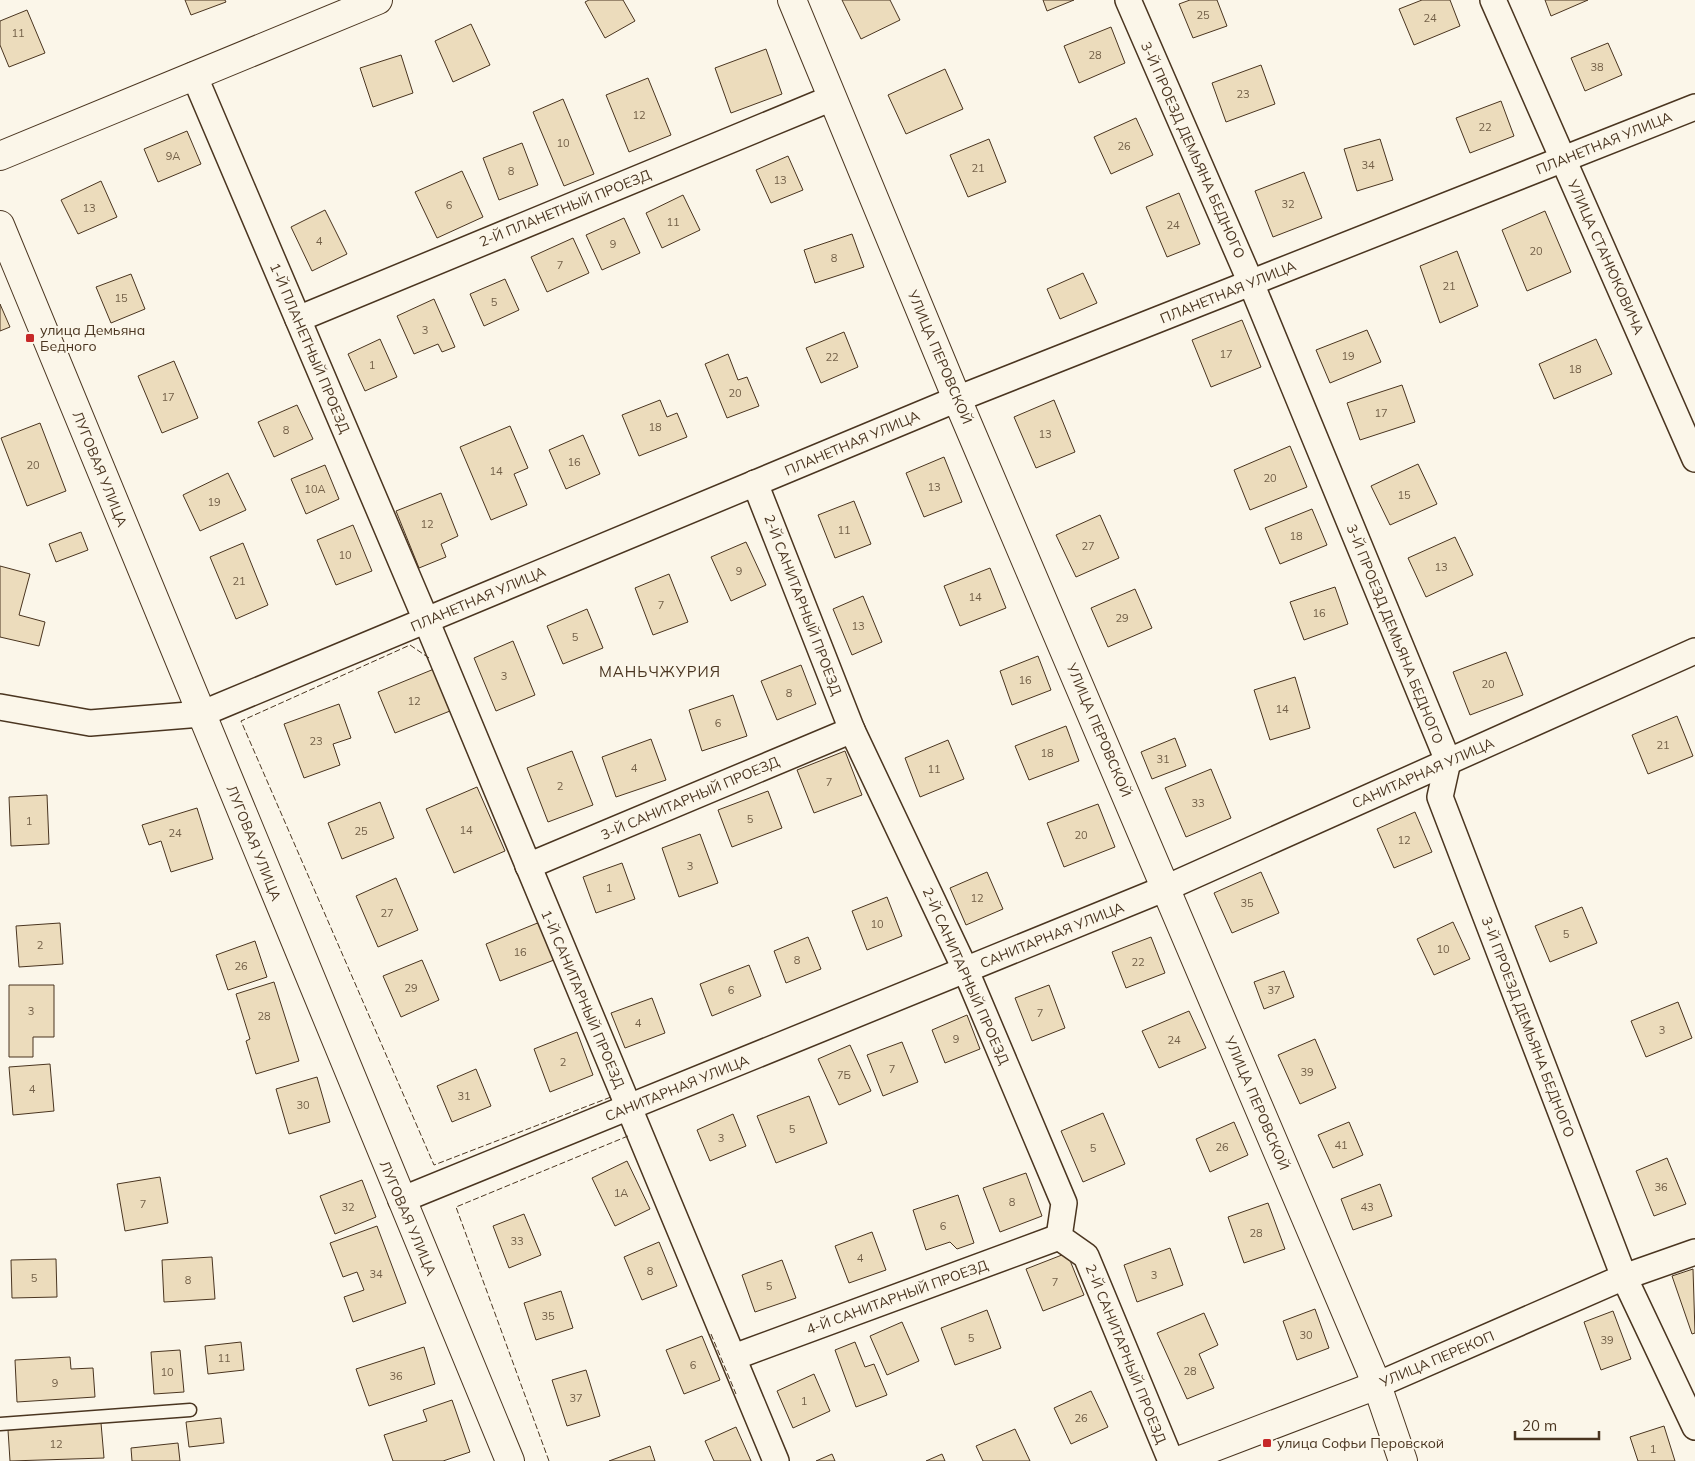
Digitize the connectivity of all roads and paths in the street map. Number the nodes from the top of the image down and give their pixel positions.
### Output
1 (378, 0) edge
2 (792, 0) edge
3 (1128, 0) edge
4 (1493, 0) edge
5 (194, 75) junction
6 (832, 98) junction
7 (1695, 107) edge
8 (0, 156) edge
9 (1562, 159) junction
10 (0, 225) edge
11 (1251, 282) junction
12 (298, 319) junction
13 (957, 399) junction
14 (1695, 459) edge
15 (755, 483) junction
16 (426, 620) junction
17 (1695, 651) edge
18 (0, 708) edge
19 (201, 714) junction
20 (852, 730) junction
21 (1448, 762) junction
22 (528, 866) junction
23 (1166, 888) junction
24 (966, 971) junction
25 (628, 1107) junction
26 (401, 1200) junction
27 (1059, 1237) junction
28 (1695, 1252) edge
29 (1624, 1277) junction
30 (734, 1357) junction
31 (1377, 1385) junction
32 (190, 1410) dead end
33 (0, 1424) edge
34 (1695, 1427) edge
35 (510, 1461) edge
36 (776, 1461) edge
37 (1171, 1461) edge
38 (1178, 1461) edge
39 (1403, 1461) edge

1 - 5 main road
2 - 6 main road, УЛИЦА ПЕРОВСКОЙ
3 - 11 street, 3-Й ПРОЕЗД ДЕМЬЯНА БЕДНОГО
4 - 9 street, УЛИЦА СТАНЮКОВИЧА
5 - 8 main road
5 - 12 street, 1-Й ПЛАНЕТНЫЙ ПРОЕЗД
6 - 12 street, 2-Й ПЛАНЕТНЫЙ ПРОЕЗД
6 - 13 main road, УЛИЦА ПЕРОВСКОЙ
7 - 9 street, ПЛАНЕТНАЯ УЛИЦА
9 - 11 street, ПЛАНЕТНАЯ УЛИЦА
9 - 14 street, УЛИЦА СТАНЮКОВИЧА
10 - 19 main road, ЛУГОВАЯ УЛИЦА
11 - 13 street, ПЛАНЕТНАЯ УЛИЦА
11 - 21 street, 3-Й ПРОЕЗД ДЕМЬЯНА БЕДНОГО
12 - 16 street, 1-Й ПЛАНЕТНЫЙ ПРОЕЗД
13 - 15 street, ПЛАНЕТНАЯ УЛИЦА
13 - 23 main road, УЛИЦА ПЕРОВСКОЙ
15 - 16 street, ПЛАНЕТНАЯ УЛИЦА
15 - 20 street, 2-Й САНИТАРНЫЙ ПРОЕЗД
16 - 19 street, ПЛАНЕТНАЯ УЛИЦА
16 - 22 street, 1-Й САНИТАРНЫЙ ПРОЕЗД
17 - 21 street, САНИТАРНАЯ УЛИЦА
18 - 19 street, ПЛАНЕТНАЯ УЛИЦА
19 - 26 main road, ЛУГОВАЯ УЛИЦА
20 - 22 street, 3-Й САНИТАРНЫЙ ПРОЕЗД
20 - 24 street, 2-Й САНИТАРНЫЙ ПРОЕЗД
21 - 23 street, САНИТАРНАЯ УЛИЦА
21 - 29 street, 3-Й ПРОЕЗД ДЕМЬЯНА БЕДНОГО
22 - 25 street, 1-Й САНИТАРНЫЙ ПРОЕЗД
23 - 24 street, САНИТАРНАЯ УЛИЦА
23 - 31 main road, УЛИЦА ПЕРОВСКОЙ
24 - 25 street, САНИТАРНАЯ УЛИЦА
24 - 27 street, 2-Й САНИТАРНЫЙ ПРОЕЗД
25 - 26 street, САНИТАРНАЯ УЛИЦА
25 - 30 street, 1-Й САНИТАРНЫЙ ПРОЕЗД
26 - 35 main road, ЛУГОВАЯ УЛИЦА
27 - 30 street, 4-Й САНИТАРНЫЙ ПРОЕЗД
27 - 37 street, 2-Й САНИТАРНЫЙ ПРОЕЗД
28 - 29 street, УЛИЦА ПЕРЕКОП
29 - 31 street, УЛИЦА ПЕРЕКОП
29 - 34 street, 3-Й ПРОЕЗД ДЕМЬЯНА БЕДНОГО
30 - 36 street, 1-Й САНИТАРНЫЙ ПРОЕЗД
31 - 38 main road, УЛИЦА ПЕРЕКОП
31 - 39 main road, УЛИЦА ПЕРОВСКОЙ
32 - 33 lane

